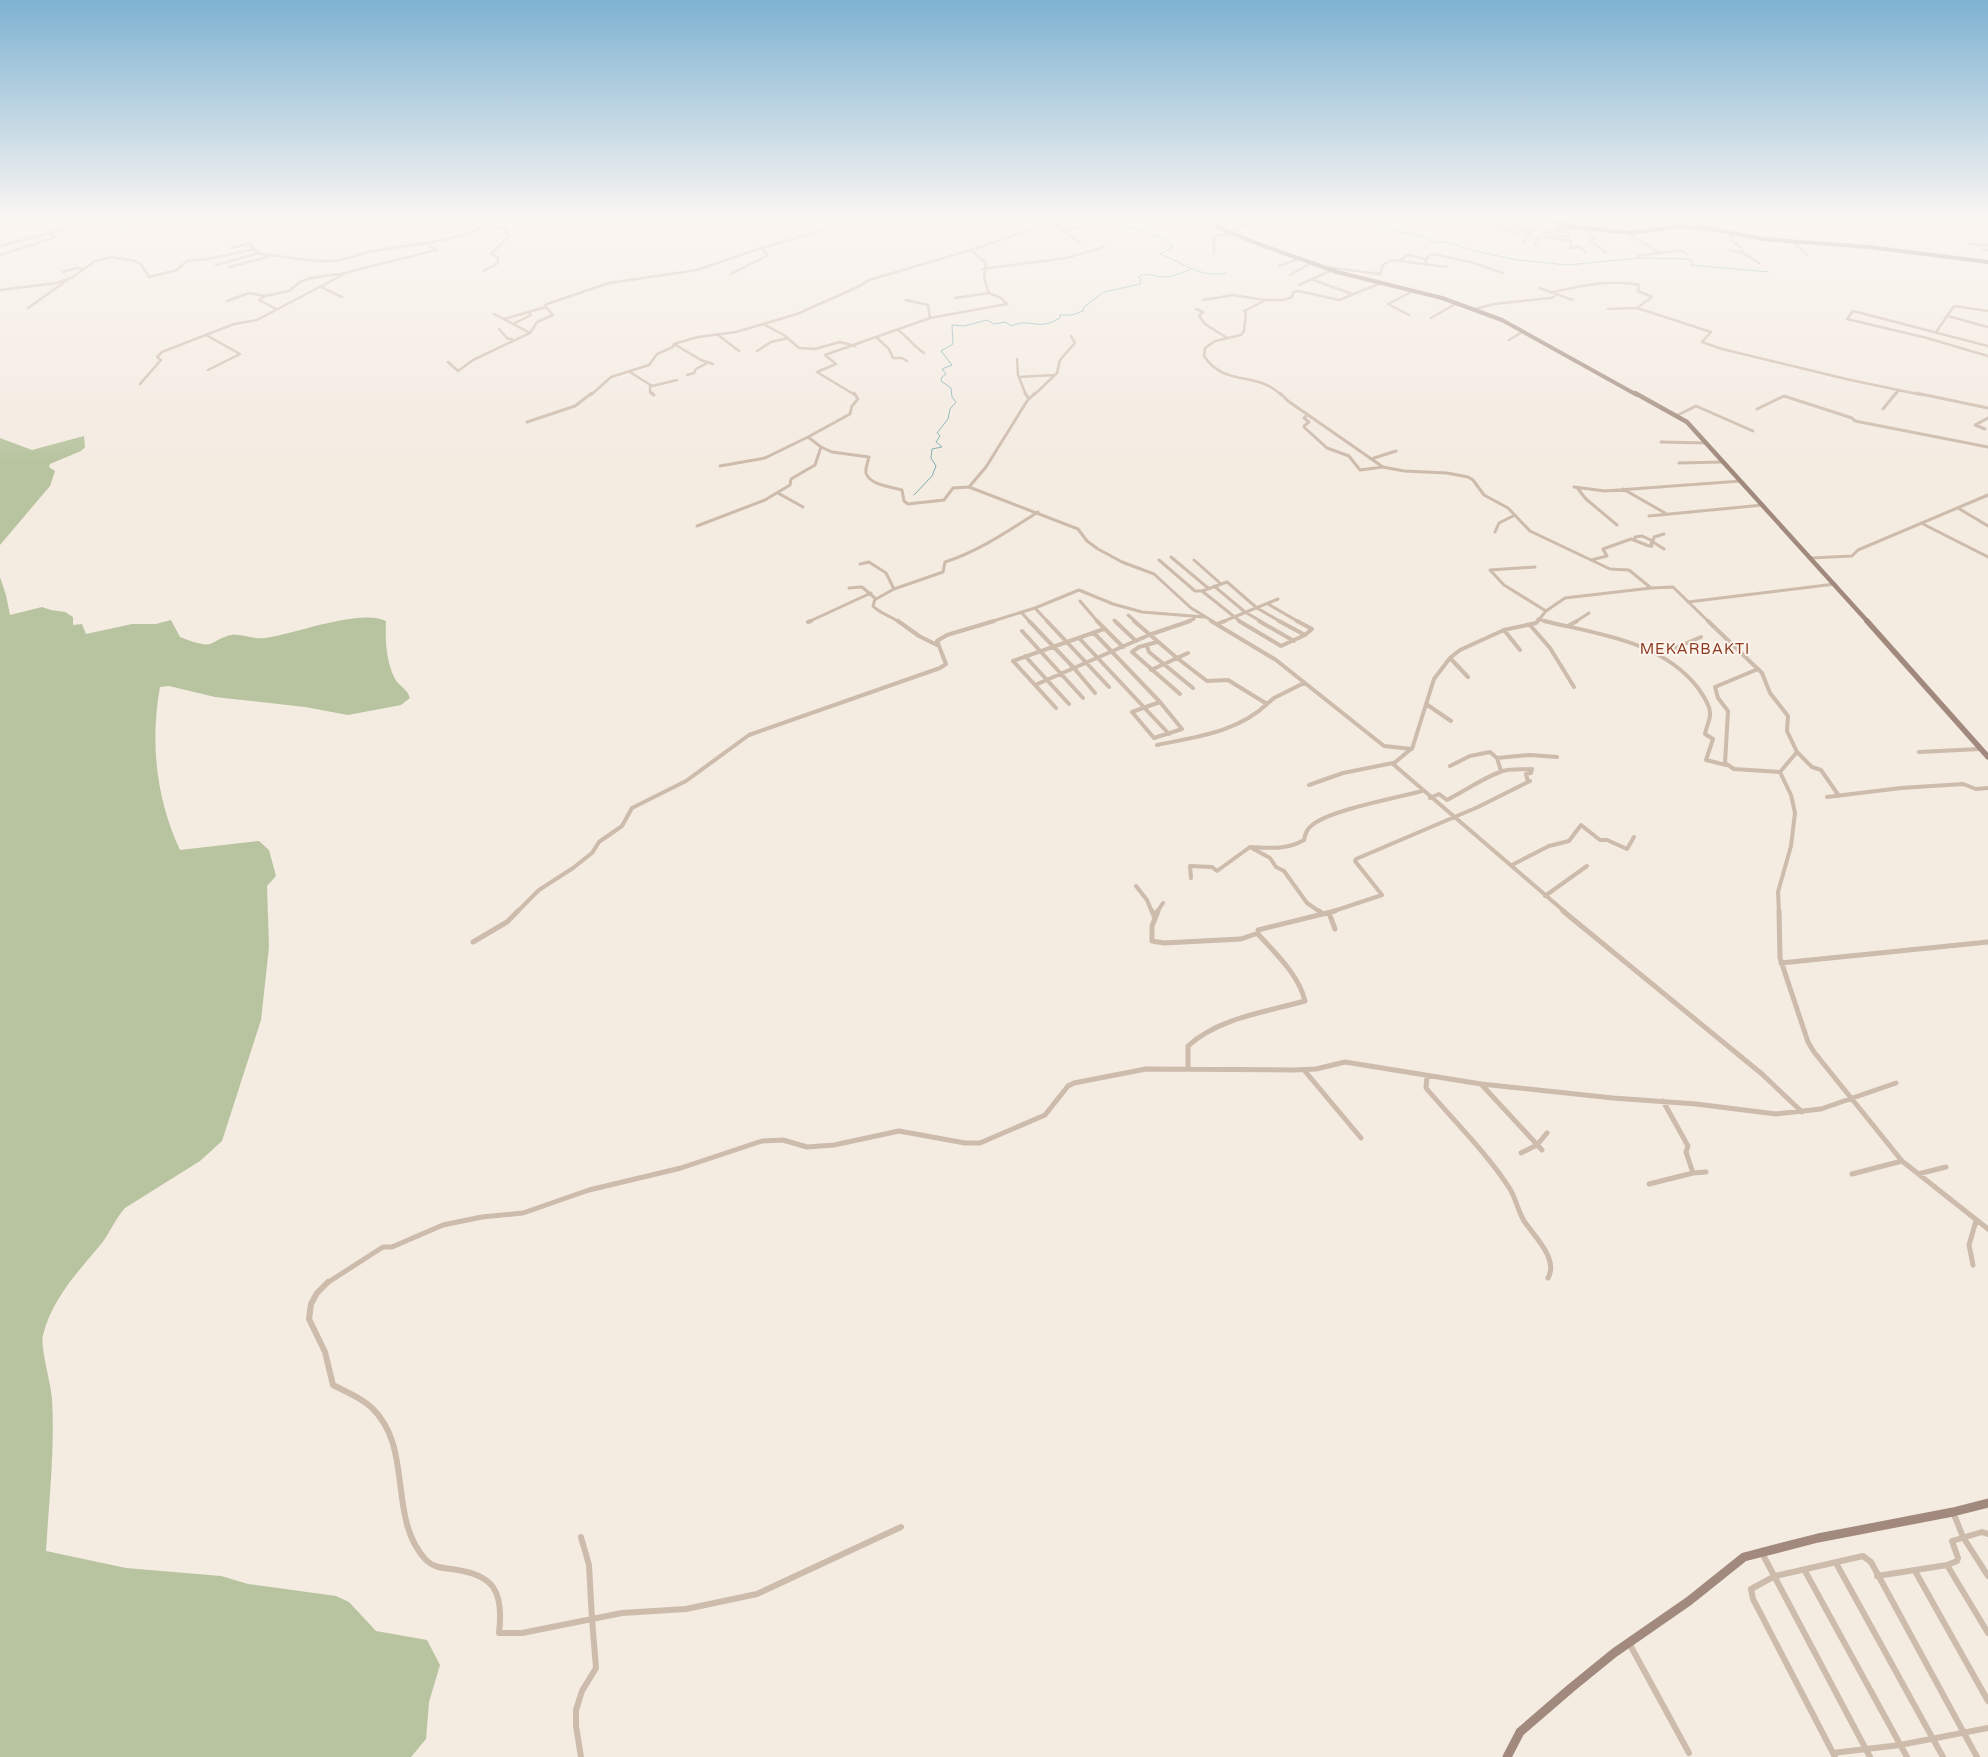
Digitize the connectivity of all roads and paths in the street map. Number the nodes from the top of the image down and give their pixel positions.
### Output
1 (42, 298) edge
2 (233, 298) edge
3 (263, 298) edge
4 (299, 298) edge
5 (565, 298) edge
6 (832, 298) edge
7 (1001, 298) edge
8 (1216, 298) edge
9 (1253, 298) edge
10 (1290, 298) edge
11 (1400, 298) edge
12 (1439, 298) edge
13 (1551, 298) edge
14 (1568, 298) edge
15 (1651, 298) edge
16 (227, 300) dead end
17 (906, 300) dead end
18 (1204, 300) dead end
19 (1266, 300) junction
20 (1573, 300) dead end
21 (1457, 303) junction
22 (546, 307) junction
23 (28, 308) dead end
24 (1637, 308) junction
25 (276, 309) junction
26 (1196, 309) dead end
27 (1608, 309) dead end
28 (1475, 310) junction
29 (1988, 311) edge
30 (528, 312) junction
31 (494, 314) dead end
32 (1866, 314) junction
33 (1409, 315) dead end
34 (1948, 316) junction
35 (930, 318) junction
36 (1432, 318) dead end
37 (1879, 318) junction
38 (504, 319) junction
39 (1892, 321) junction
40 (1860, 322) junction
41 (513, 324) junction
42 (763, 324) junction
43 (1873, 324) junction
44 (1905, 324) junction
45 (1988, 327) edge
46 (1888, 328) junction
47 (1918, 328) junction
48 (498, 329) dead end
49 (898, 330) junction
50 (1524, 331) junction
51 (1900, 331) junction
52 (1932, 331) junction
53 (1936, 332) junction
54 (530, 333) junction
55 (1914, 334) junction
56 (1945, 334) junction
57 (206, 335) junction
58 (718, 335) junction
59 (1071, 336) dead end
60 (518, 338) junction
61 (788, 338) junction
62 (877, 338) junction
63 (1227, 338) junction
64 (1928, 338) junction
65 (1959, 338) junction
66 (1509, 340) dead end
67 (1941, 341) junction
68 (1972, 342) junction
69 (674, 344) junction
70 (1954, 345) junction
71 (854, 346) junction
72 (1987, 346) edge
73 (1968, 350) junction
74 (739, 351) dead end
75 (757, 351) dead end
76 (924, 353) dead end
77 (1982, 354) junction
78 (1988, 356) edge
79 (1017, 360) dead end
80 (448, 362) dead end
81 (907, 362) dead end
82 (707, 363) junction
83 (713, 364) dead end
84 (208, 370) dead end
85 (628, 372) junction
86 (1056, 375) junction
87 (687, 376) dead end
88 (1019, 377) junction
89 (677, 380) dead end
90 (140, 384) dead end
91 (650, 386) junction
92 (1899, 390) junction
93 (654, 395) dead end
94 (1029, 399) junction
95 (1883, 408) dead end
96 (1988, 408) edge
97 (1758, 409) dead end
98 (1306, 413) junction
99 (1676, 416) junction
100 (1988, 418) edge
101 (527, 422) dead end
102 (1985, 429) dead end
103 (1753, 431) dead end
104 (808, 437) junction
105 (1661, 442) dead end
106 (1706, 442) junction
107 (822, 446) junction
108 (1988, 447) edge
109 (1396, 451) dead end
110 (1371, 459) junction
111 (1724, 462) junction
112 (1679, 463) dead end
113 (720, 466) dead end
114 (1383, 466) junction
115 (1741, 480) junction
116 (969, 487) junction
117 (1623, 489) junction
118 (778, 493) junction
119 (1988, 495) edge
120 (1763, 505) junction
121 (803, 507) dead end
122 (1958, 508) junction
123 (1038, 512) junction
124 (1665, 513) junction
125 (1515, 515) junction
126 (1649, 516) dead end
127 (1921, 523) junction
128 (1617, 525) dead end
129 (696, 526) dead end
130 (1988, 526) edge
131 (1495, 532) dead end
132 (1664, 534) dead end
133 (1635, 539) junction
134 (1653, 540) junction
135 (1664, 549) dead end
136 (1171, 556) dead end
137 (1988, 557) edge
138 (1812, 558) junction
139 (1159, 560) dead end
140 (1194, 560) dead end
141 (1591, 560) junction
142 (860, 564) dead end
143 (1535, 567) dead end
144 (1220, 583) junction
145 (1835, 584) junction
146 (1214, 586) junction
147 (850, 588) dead end
148 (1208, 588) junction
149 (1651, 588) junction
150 (894, 589) junction
151 (1202, 591) junction
152 (871, 593) junction
153 (875, 599) junction
154 (1278, 599) dead end
155 (1080, 601) dead end
156 (1688, 602) junction
157 (1268, 604) junction
158 (1035, 608) junction
159 (1257, 608) junction
160 (1546, 611) junction
161 (1021, 612) junction
162 (1245, 612) junction
163 (1589, 613) dead end
164 (1128, 614) dead end
165 (1205, 617) junction
166 (1233, 617) junction
167 (1538, 619) junction
168 (1114, 620) dead end
169 (808, 622) dead end
170 (1217, 624) junction
171 (1530, 625) junction
172 (1568, 626) junction
173 (1104, 629) junction
174 (1504, 630) junction
175 (1022, 632) dead end
176 (1094, 633) junction
177 (1305, 634) junction
178 (1149, 635) junction
179 (1701, 637) dead end
180 (1079, 638) junction
181 (1294, 641) junction
182 (1067, 642) junction
183 (1136, 642) junction
184 (1157, 642) junction
185 (937, 646) junction
186 (1054, 646) junction
187 (1147, 646) junction
188 (1123, 647) junction
189 (1520, 650) dead end
190 (1038, 651) junction
191 (1113, 652) junction
192 (1188, 653) dead end
193 (1025, 656) junction
194 (1658, 656) junction
195 (1100, 658) junction
196 (1177, 658) junction
197 (1450, 658) junction
198 (1086, 663) junction
199 (1164, 664) junction
200 (1074, 668) junction
201 (1758, 669) junction
202 (1151, 670) junction
203 (1061, 674) junction
204 (1468, 677) dead end
205 (1047, 680) junction
206 (1304, 683) junction
207 (1035, 685) junction
208 (1109, 687) dead end
209 (1193, 688) dead end
210 (1574, 688) dead end
211 (1095, 693) dead end
212 (1180, 694) dead end
213 (1083, 698) dead end
214 (1160, 702) junction
215 (1069, 704) dead end
216 (1267, 704) junction
217 (1426, 704) junction
218 (1145, 707) junction
219 (1056, 708) dead end
220 (1451, 721) dead end
221 (1168, 734) junction
222 (1156, 745) dead end
223 (1980, 748) junction
224 (1412, 749) junction
225 (1797, 752) junction
226 (1919, 752) dead end
227 (1556, 757) dead end
228 (1988, 757) edge
229 (1497, 758) junction
230 (1393, 763) junction
231 (1726, 765) junction
232 (1450, 766) dead end
233 (1501, 771) junction
234 (1780, 772) junction
235 (1309, 785) dead end
236 (1988, 788) edge
237 (1422, 791) junction
238 (1839, 796) junction
239 (1827, 797) dead end
240 (1430, 798) junction
241 (1454, 817) junction
242 (1634, 837) dead end
243 (1250, 847) junction
244 (1512, 865) junction
245 (1587, 866) dead end
246 (1191, 878) dead end
247 (1136, 886) dead end
248 (1545, 896) junction
249 (1163, 902) dead end
250 (1326, 913) junction
251 (1155, 918) junction
252 (1335, 929) dead end
253 (1258, 933) junction
254 (473, 942) dead end
255 (1988, 942) edge
256 (1781, 963) junction
257 (1188, 1068) junction
258 (1304, 1070) junction
259 (1427, 1076) junction
260 (1896, 1083) dead end
261 (1481, 1084) junction
262 (1854, 1099) junction
263 (1663, 1101) junction
264 (1802, 1112) junction
265 (1547, 1133) dead end
266 (1361, 1138) dead end
267 (1537, 1145) junction
268 (1542, 1150) dead end
269 (1521, 1153) dead end
270 (1902, 1160) junction
271 (1946, 1167) dead end
272 (1706, 1172) dead end
273 (1693, 1173) junction
274 (1852, 1174) dead end
275 (1918, 1174) junction
276 (1649, 1184) dead end
277 (1976, 1221) junction
278 (1988, 1229) edge
279 (1973, 1265) dead end
280 (1548, 1278) dead end
281 (1988, 1503) edge
282 (1953, 1512) junction
283 (901, 1527) dead end
284 (1988, 1534) edge
285 (581, 1537) dead end
286 (1963, 1537) junction
287 (1761, 1551) junction
288 (1836, 1563) junction
289 (1947, 1565) junction
290 (1806, 1570) junction
291 (1914, 1571) junction
292 (1775, 1576) junction
293 (1877, 1576) junction
294 (1988, 1576) edge
295 (592, 1619) junction
296 (1988, 1633) edge
297 (1629, 1643) junction
298 (1988, 1701) edge
299 (1988, 1728) edge
300 (1963, 1732) junction
301 (1932, 1738) junction
302 (1900, 1745) junction
303 (1866, 1749) junction
304 (1688, 1753) dead end
305 (1834, 1755) edge
306 (581, 1757) edge
307 (1507, 1757) edge
308 (1870, 1757) edge
309 (1907, 1757) edge
310 (1943, 1757) edge
311 (1977, 1757) edge

1 - 23 street
2 - 16 street
3 - 25 street
4 - 25 street
5 - 22 street
6 - 42 street
7 - 35 street
8 - 18 street
9 - 19 street
10 - 19 street
11 - 33 street
12 - 21 main road
13 - 28 street
14 - 20 street
15 - 24 street
17 - 35 street
19 - 63 street
21 - 28 main road
21 - 36 street
22 - 30 street
22 - 54 street
24 - 27 street
24 - 92 street
25 - 57 street
26 - 63 street
28 - 50 main road
29 - 34 street
30 - 38 street
30 - 41 street
31 - 38 street
32 - 37 street
32 - 40 street
32 - 40 street
34 - 45 street
34 - 53 street
35 - 49 street
37 - 39 street
37 - 43 street
38 - 41 street
39 - 44 street
39 - 46 street
40 - 43 street
41 - 54 street
42 - 58 street
42 - 61 street
43 - 46 street
44 - 47 street
44 - 51 street
46 - 51 street
47 - 52 street
47 - 55 street
48 - 60 street
49 - 62 street
49 - 76 street
50 - 66 street
50 - 99 main road
51 - 55 street
52 - 53 street
52 - 64 street
53 - 56 street
54 - 60 street
55 - 64 street
56 - 65 street
56 - 67 street
57 - 84 street
57 - 90 street
58 - 69 street
58 - 74 street
59 - 86 street
60 - 80 street
61 - 71 street
61 - 75 street
62 - 71 street
62 - 81 street
63 - 98 street
64 - 67 street
65 - 68 street
65 - 70 street
67 - 70 street
68 - 72 street
68 - 73 street
69 - 82 street
69 - 85 street
70 - 73 street
71 - 104 street
72 - 77 street
73 - 77 street
77 - 78 street
79 - 88 street
82 - 83 street
82 - 87 street
85 - 91 street
85 - 101 street
86 - 88 street
86 - 94 street
88 - 94 street
89 - 91 street
91 - 93 street
92 - 95 street
92 - 96 street
94 - 116 street
97 - 108 street
98 - 110 street
98 - 114 street
99 - 103 street
99 - 106 main road
100 - 102 street
104 - 107 street
104 - 113 street
105 - 106 street
106 - 111 main road
107 - 116 street
107 - 118 street
109 - 110 street
110 - 114 street
111 - 112 street
111 - 115 main road
114 - 125 street
115 - 117 street
115 - 120 main road
116 - 123 street
117 - 124 street
117 - 128 street
118 - 121 street
118 - 129 street
119 - 122 street
120 - 124 street
120 - 138 main road
122 - 127 street
122 - 130 street
123 - 150 street
123 - 165 street
124 - 126 street
125 - 131 street
125 - 141 street
127 - 137 street
127 - 138 street
132 - 134 street
133 - 134 street
133 - 134 street
133 - 141 street
134 - 135 street
136 - 148 street
138 - 145 main road
139 - 151 street
140 - 144 street
141 - 149 street
142 - 150 street
143 - 160 street
144 - 146 street
144 - 159 street
145 - 156 street
145 - 223 main road
146 - 148 street
146 - 162 street
147 - 152 street
148 - 151 street
149 - 156 street
149 - 160 street
150 - 153 street
151 - 166 street
152 - 153 street
152 - 169 street
153 - 185 street
154 - 157 street
155 - 173 street
156 - 201 street
157 - 159 street
157 - 177 street
158 - 161 street
158 - 165 street
158 - 182 street
159 - 162 street
159 - 177 street
160 - 167 street
161 - 185 street
161 - 186 street
162 - 166 street
162 - 181 street
163 - 172 street
164 - 178 street
165 - 170 street
165 - 178 street
166 - 170 street
166 - 181 street
167 - 171 street
167 - 172 street
168 - 183 street
170 - 206 street
171 - 174 street
171 - 210 street
172 - 194 street
173 - 176 street
173 - 188 street
174 - 189 street
174 - 197 street
175 - 190 street
176 - 180 street
176 - 191 street
177 - 181 street
178 - 183 street
178 - 184 street
179 - 194 street
180 - 182 street
180 - 195 street
182 - 186 street
182 - 198 street
183 - 188 street
184 - 187 street
184 - 196 street
185 - 254 street
186 - 190 street
186 - 200 street
187 - 199 street
187 - 202 street
188 - 191 street
190 - 193 street
190 - 203 street
191 - 195 street
191 - 214 street
192 - 196 street
193 - 205 street
193 - 207 street
194 - 231 street
195 - 198 street
195 - 218 street
196 - 199 street
196 - 216 street
197 - 204 street
197 - 217 street
198 - 200 street
198 - 208 street
199 - 202 street
199 - 209 street
200 - 203 street
200 - 211 street
201 - 225 street
201 - 231 street
202 - 212 street
203 - 205 street
203 - 213 street
205 - 207 street
205 - 215 street
206 - 216 street
206 - 224 street
207 - 219 street
214 - 218 street
214 - 221 street
216 - 222 street
217 - 220 street
217 - 224 street
218 - 221 street
218 - 221 street
223 - 226 street
223 - 228 main road
224 - 230 street
225 - 234 street
225 - 238 street
227 - 229 street
229 - 232 street
229 - 233 street
230 - 235 street
230 - 237 street
231 - 234 street
233 - 240 street
233 - 241 street
234 - 256 street
236 - 238 street
237 - 240 street
237 - 243 street
238 - 239 street
240 - 241 street
241 - 244 street
241 - 250 street
242 - 244 street
243 - 246 street
243 - 250 street
244 - 248 street
245 - 248 street
247 - 251 street
248 - 264 street
249 - 251 street
250 - 252 street
250 - 253 street
251 - 253 street
253 - 257 street
255 - 256 street
256 - 262 street
257 - 258 street
257 - 295 street
258 - 259 street
258 - 266 street
259 - 261 street
259 - 280 street
260 - 262 street
261 - 263 street
261 - 267 street
262 - 264 street
262 - 270 street
263 - 264 street
263 - 273 street
265 - 267 street
267 - 268 street
267 - 269 street
270 - 274 street
270 - 275 street
271 - 275 street
272 - 273 street
273 - 276 street
275 - 277 street
277 - 278 street
277 - 279 street
281 - 282 main road
282 - 286 street
282 - 287 main road
283 - 295 street
284 - 286 street
285 - 295 street
286 - 289 street
286 - 294 street
287 - 292 street
287 - 297 main road
288 - 290 street
288 - 293 street
288 - 301 street
289 - 291 street
289 - 296 street
290 - 292 street
290 - 302 street
291 - 293 street
291 - 298 street
292 - 303 street
292 - 305 street
293 - 300 street
295 - 306 street
297 - 304 street
297 - 307 main road
299 - 300 street
300 - 301 street
300 - 311 street
301 - 302 street
301 - 310 street
302 - 303 street
302 - 309 street
303 - 305 street
303 - 308 street

